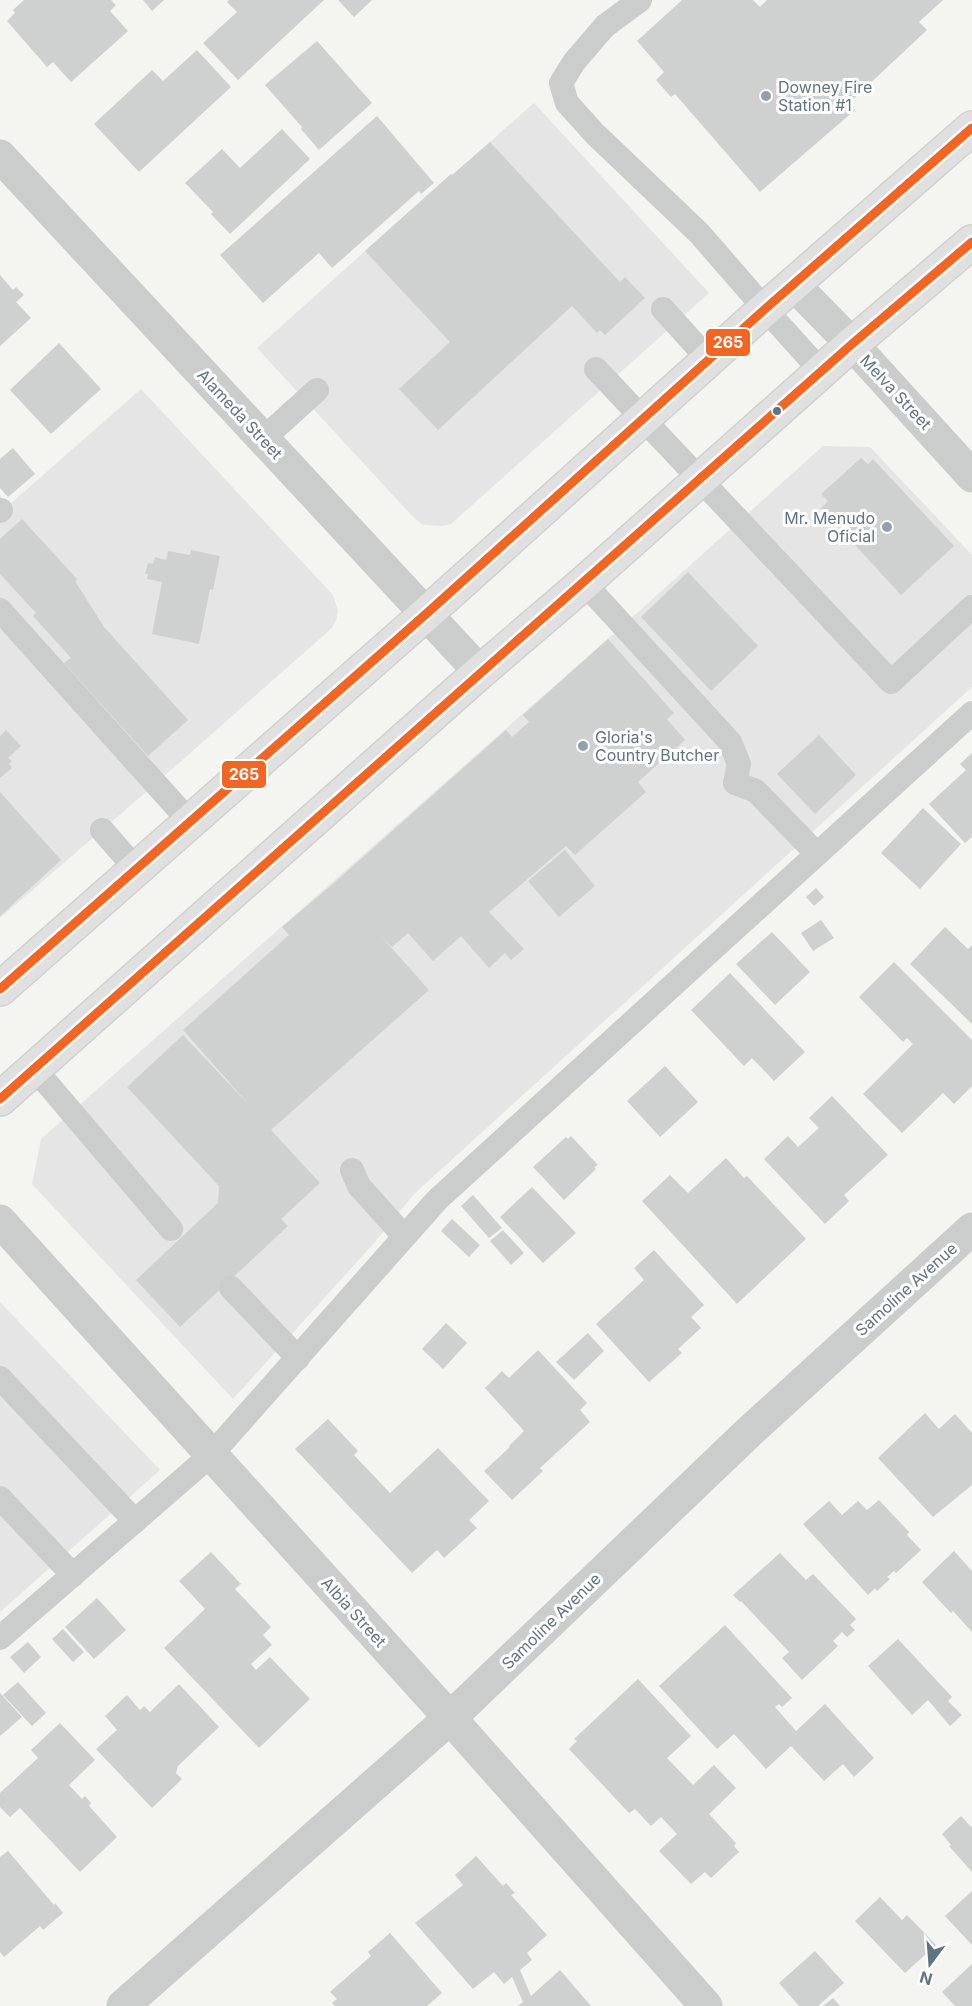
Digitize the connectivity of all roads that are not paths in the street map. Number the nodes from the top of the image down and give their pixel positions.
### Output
1 (640, 0) edge
2 (972, 128) edge
3 (0, 156) edge
4 (972, 242) edge
5 (793, 284) junction
6 (663, 309) dead end
7 (765, 309) junction
8 (852, 345) junction
9 (709, 360) junction
10 (596, 369) dead end
11 (822, 372) junction
12 (317, 390) dead end
13 (643, 420) junction
14 (263, 439) junction
15 (972, 476) edge
16 (701, 480) junction
17 (584, 583) junction
18 (972, 607) edge
19 (0, 610) edge
20 (426, 614) junction
21 (480, 672) junction
22 (972, 713) edge
23 (190, 822) junction
24 (102, 830) dead end
25 (817, 854) junction
26 (136, 869) junction
27 (0, 989) edge
28 (34, 1068) junction
29 (0, 1099) edge
30 (352, 1170) dead end
31 (0, 1221) edge
32 (171, 1229) dead end
33 (972, 1229) edge
34 (404, 1236) junction
35 (231, 1288) dead end
36 (298, 1358) junction
37 (0, 1378) edge
38 (211, 1455) junction
39 (0, 1498) edge
40 (135, 1521) junction
41 (73, 1575) junction
42 (0, 1638) edge
43 (450, 1718) junction
44 (123, 2006) edge
45 (706, 2006) edge

1 - 7 lane
2 - 5 main road
3 - 14 street, Alameda Street
4 - 8 main road
5 - 7 main road
5 - 8 street, Melva Street
6 - 9 lane
7 - 9 main road
7 - 11 lane
8 - 11 main road
8 - 15 street, Melva Street
9 - 13 main road
10 - 13 lane
11 - 16 main road
12 - 14 lane
13 - 16 lane
13 - 20 main road
14 - 20 street, Alameda Street
16 - 17 main road
16 - 18 lane
17 - 21 main road
17 - 25 lane
19 - 23 lane
20 - 21 street, Alameda Street
20 - 23 main road
21 - 28 main road
22 - 25 lane
23 - 26 main road
24 - 26 lane
25 - 34 lane
26 - 27 main road
28 - 29 main road
28 - 32 lane
30 - 34 lane
31 - 38 street, Albia Street
33 - 43 street, Samoline Avenue
34 - 36 lane
35 - 36 lane
36 - 38 lane
37 - 40 lane
38 - 40 lane
38 - 43 street, Albia Street
39 - 41 lane
40 - 41 lane
41 - 42 lane
43 - 44 street, Samoline Avenue
43 - 45 street, Albia Street

